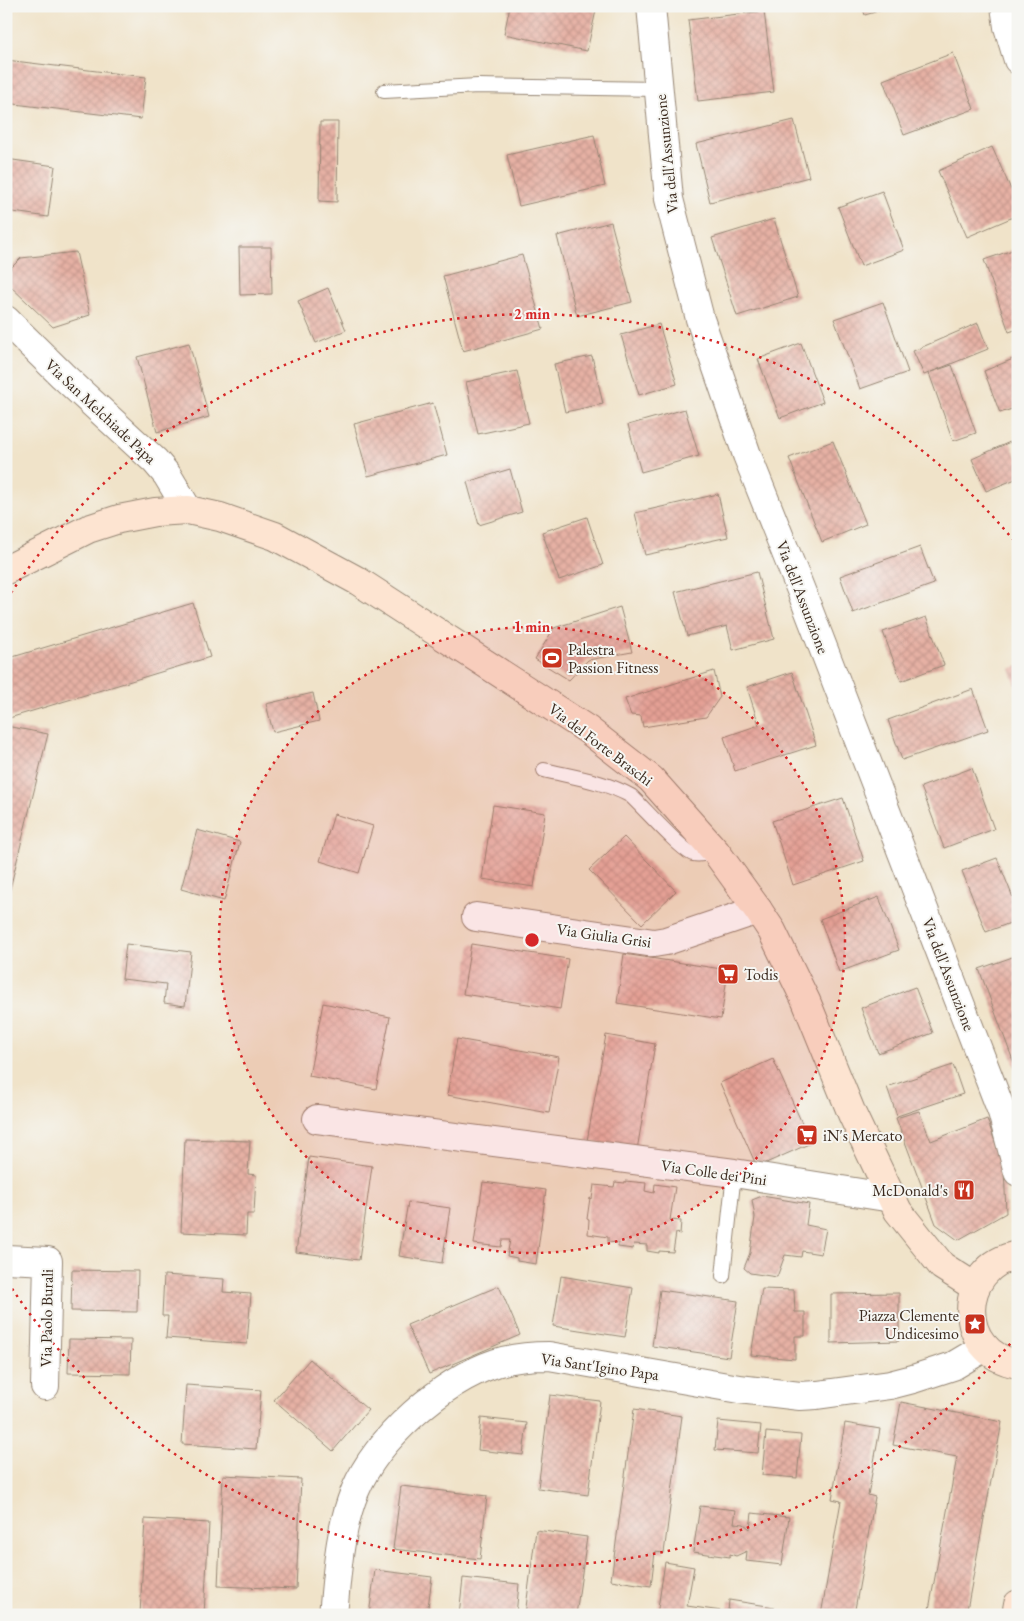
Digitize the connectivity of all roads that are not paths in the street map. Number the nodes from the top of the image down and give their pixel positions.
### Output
1 (652, 6) edge
2 (1010, 19) edge
3 (1018, 60) edge
4 (659, 90) junction
5 (384, 91) dead end
6 (6, 320) edge
7 (188, 510) junction
8 (6, 570) edge
9 (544, 770) dead end
10 (716, 852) junction
11 (758, 910) junction
12 (476, 917) dead end
13 (317, 1119) dead end
14 (1018, 1172) edge
15 (734, 1173) junction
16 (892, 1198) junction
17 (1018, 1255) edge
18 (6, 1259) edge
19 (723, 1276) dead end
20 (975, 1287) junction
21 (985, 1347) junction
22 (1018, 1364) edge
23 (45, 1386) dead end
24 (1018, 1604) edge
25 (333, 1615) edge
26 (1016, 1615) edge

1 - 4 street, Via dell'Assunzione
2 - 3 street
4 - 5 lane
4 - 14 street, Via dell'Assunzione
6 - 7 street, Via San Melchiade Papa
7 - 8 street, Via del Forte Braschi
7 - 10 street, Via del Forte Braschi
9 - 10 lane
10 - 11 street, Via del Forte Braschi
11 - 12 street, Via Giulia Grisi
11 - 16 street, Via del Forte Braschi
13 - 15 street, Via Colle dei Pini
15 - 16 street, Via Colle dei Pini
15 - 19 lane
16 - 20 street, Via del Forte Braschi
17 - 20 street
18 - 23 street, Via Paolo Burali
20 - 21 street
21 - 22 street
21 - 25 street, Via Sant'Igino Papa
24 - 26 street

